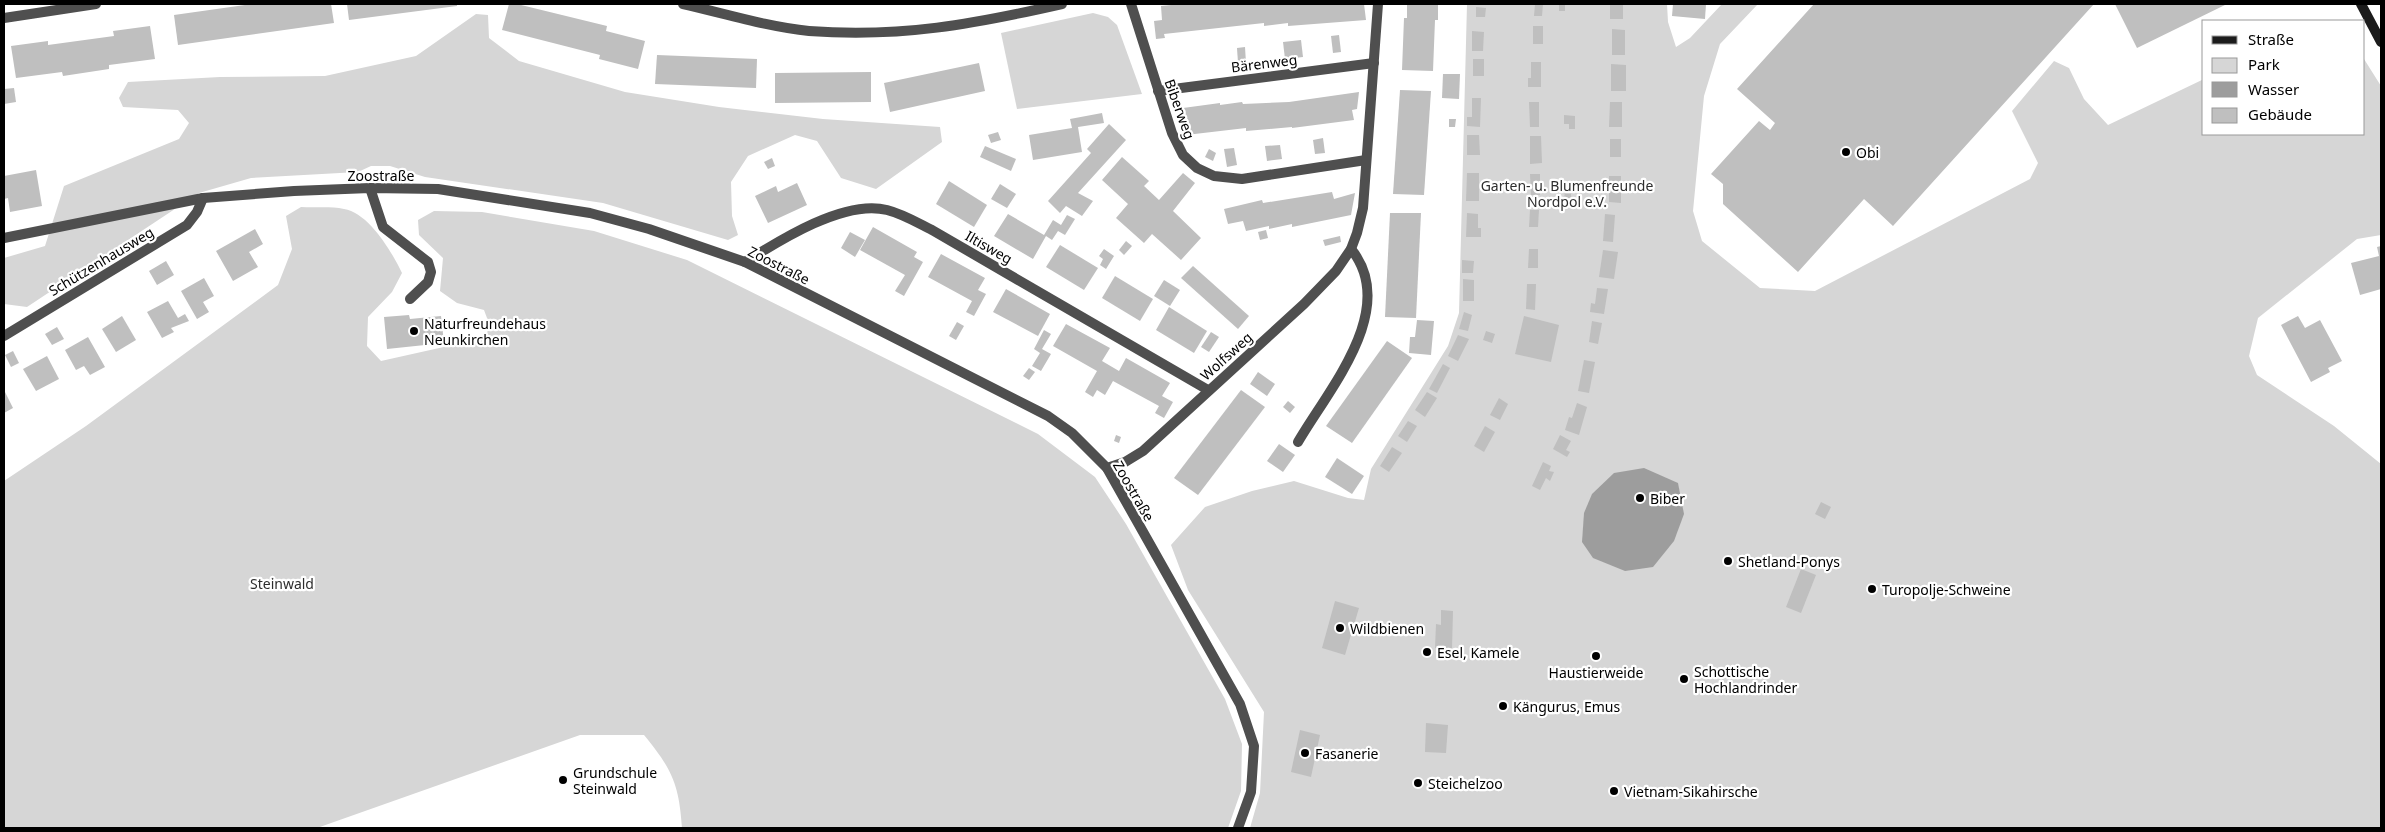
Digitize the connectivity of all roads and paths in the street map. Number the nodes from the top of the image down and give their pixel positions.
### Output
1 (96, 4) edge
2 (683, 4) edge
3 (1062, 4) edge
4 (1133, 4) edge
5 (1378, 4) edge
6 (2360, 4) edge
7 (718, 8) edge
8 (4, 18) edge
9 (2381, 42) edge
10 (1374, 63) junction
11 (1158, 91) junction
12 (1366, 160) junction
13 (370, 188) junction
14 (203, 198) junction
15 (4, 238) edge
16 (1351, 249) junction
17 (745, 262) junction
18 (410, 299) dead end
19 (4, 336) edge
20 (1208, 390) junction
21 (1298, 442) dead end
22 (1107, 468) junction
23 (1238, 828) edge

1 - 8 street
2 - 7 street
3 - 7 street
4 - 11 street, Biberweg
5 - 10 street, Wolfsweg
6 - 9 main road
10 - 11 street, Bärenweg
10 - 12 street, Wolfsweg
11 - 12 street, Biberweg
12 - 16 street, Wolfsweg
13 - 14 street, Zoostraße
13 - 17 street, Zoostraße
13 - 18 street
14 - 15 street, Zoostraße
14 - 19 street, Schützenhausweg
16 - 20 street, Wolfsweg
16 - 21 street
17 - 20 street, Iltisweg
17 - 22 street, Zoostraße
20 - 22 street, Wolfsweg
22 - 23 street, Zoostraße

